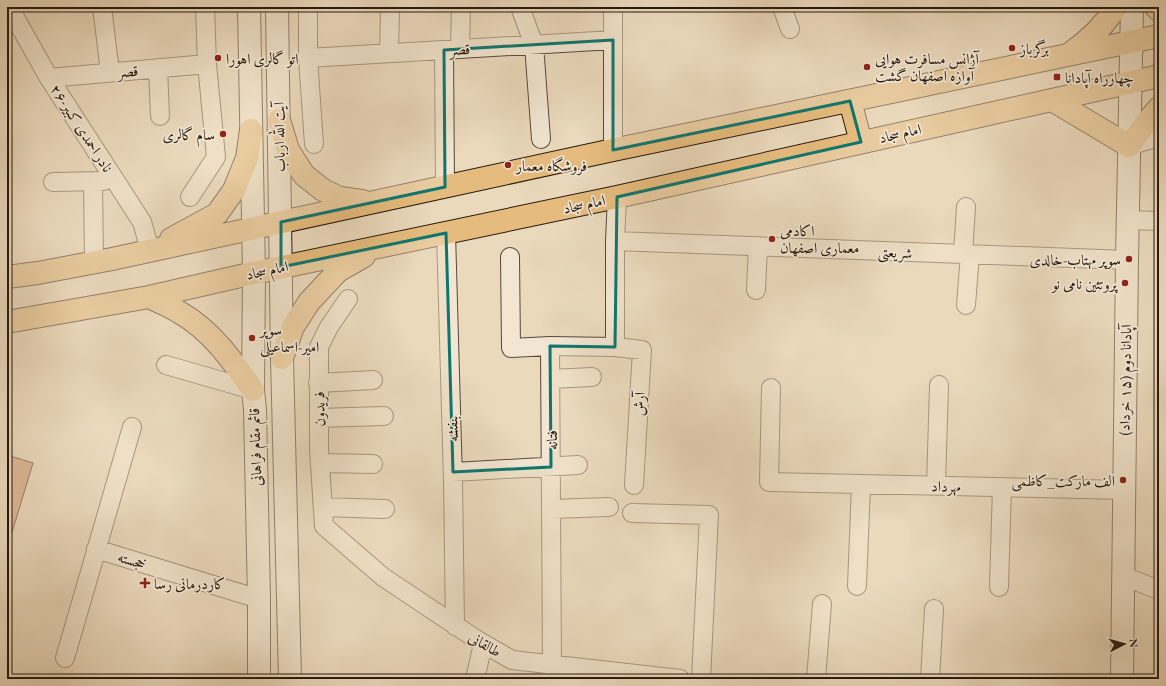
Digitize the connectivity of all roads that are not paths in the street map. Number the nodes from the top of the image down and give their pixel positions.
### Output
1 (10, 7) edge
2 (102, 7) edge
3 (205, 7) edge
4 (249, 7) edge
5 (277, 7) edge
6 (308, 7) edge
7 (390, 7) edge
8 (461, 7) edge
9 (520, 7) edge
10 (613, 7) edge
11 (782, 7) edge
12 (1116, 7) edge
13 (1132, 7) edge
14 (1156, 7) edge
15 (1159, 10) edge
16 (790, 29) dead end
17 (1159, 36) edge
18 (612, 40) junction
19 (1132, 42) junction
20 (534, 45) junction
21 (452, 50) junction
22 (389, 53) junction
23 (1067, 55) junction
24 (308, 58) junction
25 (207, 64) junction
26 (158, 68) junction
27 (110, 72) junction
28 (1159, 76) edge
29 (49, 78) junction
30 (1131, 82) junction
31 (1052, 100) junction
32 (850, 101) junction
33 (1159, 108) edge
34 (160, 116) dead end
35 (279, 120) junction
36 (251, 130) junction
37 (1159, 137) edge
38 (541, 139) dead end
39 (861, 142) junction
40 (314, 144) dead end
41 (1129, 146) junction
42 (612, 150) junction
43 (115, 180) junction
44 (53, 182) dead end
45 (93, 182) junction
46 (445, 187) junction
47 (190, 197) dead end
48 (617, 197) junction
49 (377, 202) junction
50 (966, 207) dead end
51 (1128, 220) junction
52 (252, 221) junction
53 (1159, 221) edge
54 (280, 222) junction
55 (446, 233) junction
56 (615, 241) junction
57 (380, 246) junction
58 (758, 246) junction
59 (150, 250) junction
60 (966, 254) junction
61 (510, 256) dead end
62 (1127, 260) junction
63 (94, 262) junction
64 (281, 267) junction
65 (254, 273) junction
66 (7, 278) edge
67 (756, 290) dead end
68 (149, 297) junction
69 (348, 300) dead end
70 (966, 305) dead end
71 (7, 322) edge
72 (550, 346) junction
73 (615, 348) junction
74 (282, 358) junction
75 (166, 365) dead end
76 (592, 377) dead end
77 (550, 379) junction
78 (373, 380) dead end
79 (318, 383) junction
80 (939, 385) dead end
81 (771, 388) dead end
82 (254, 400) junction
83 (284, 408) junction
84 (384, 416) dead end
85 (319, 418) junction
86 (132, 427) dead end
87 (320, 463) junction
88 (373, 464) dead end
89 (578, 465) dead end
90 (551, 467) junction
91 (453, 472) junction
92 (861, 484) junction
93 (634, 485) dead end
94 (936, 486) junction
95 (1002, 487) junction
96 (1124, 490) junction
97 (323, 507) junction
98 (609, 507) dead end
99 (384, 509) dead end
100 (551, 509) junction
101 (632, 513) dead end
102 (324, 526) joint
103 (96, 549) junction
104 (1123, 576) junction
105 (857, 586) dead end
106 (999, 588) dead end
107 (1159, 590) edge
108 (259, 599) junction
109 (822, 604) dead end
110 (934, 608) dead end
111 (455, 626) junction
112 (483, 644) junction
113 (65, 658) dead end
114 (551, 672) edge
115 (259, 679) edge
116 (290, 679) edge
117 (475, 679) edge
118 (680, 679) edge
119 (701, 679) edge
120 (816, 679) edge
121 (930, 679) edge
122 (1122, 679) edge

1 - 29 street, ۲۶-نادر احمدی کبیر
2 - 27 street
3 - 25 street
4 - 36 main road, آیت الله ارباب
5 - 35 main road, آیت الله ارباب
6 - 24 street
7 - 22 street
8 - 21 street
9 - 20 street
10 - 18 street
11 - 16 street
12 - 23 main road
13 - 19 main road
14 - 15 main road
17 - 19 main road
18 - 20 street, قصر
18 - 42 street
19 - 23 main road
19 - 30 main road
20 - 21 street, قصر
20 - 38 street
21 - 22 street, قصر
21 - 46 street
22 - 24 street, قصر
23 - 32 main road
24 - 40 street
25 - 26 street, قصر
25 - 47 street
26 - 27 street, قصر
26 - 34 street
27 - 29 street, قصر
28 - 30 main road, امام سجاد
29 - 43 street, ۲۶-نادر احمدی کبیر
30 - 31 main road, امام سجاد
30 - 41 main road, آپادانا دوم (۱۵ خرداد)
31 - 39 main road, امام سجاد
31 - 41 main road
32 - 39 main road
32 - 42 main road
33 - 41 main road
35 - 49 main road
35 - 54 main road, آیت الله ارباب
36 - 52 main road, آیت الله ارباب
36 - 59 main road
37 - 41 street
39 - 48 main road, امام سجاد
41 - 51 main road, آپادانا دوم (۱۵ خرداد)
42 - 46 main road
43 - 45 street
43 - 59 street, ۲۶-نادر احمدی کبیر
44 - 45 street
45 - 63 street
46 - 49 main road
48 - 55 main road, امام سجاد
48 - 56 street
49 - 54 main road
50 - 60 street
51 - 53 street
51 - 62 main road, آپادانا دوم (۱۵ خرداد)
52 - 54 main road
52 - 59 main road
52 - 65 main road, قائم مقام فراهانی
54 - 64 main road, آیت الله ارباب
55 - 57 main road, امام سجاد
55 - 91 street, بنفشه
56 - 58 street, شریعتی
56 - 73 street
57 - 64 main road, امام سجاد
57 - 74 main road
58 - 60 street, شریعتی
58 - 67 street
59 - 63 main road
60 - 62 street, شریعتی
60 - 70 street
61 - 72 street
62 - 96 main road, آپادانا دوم (۱۵ خرداد)
63 - 66 main road
64 - 65 main road, امام سجاد
64 - 74 main road, قائم مقام فراهانی
65 - 68 main road, امام سجاد
65 - 82 main road, قائم مقام فراهانی
68 - 71 main road, امام سجاد
68 - 82 main road
69 - 79 street, فریدون
72 - 73 street, آرش
72 - 77 street, فتانه
73 - 93 street, آرش
74 - 83 main road, قائم مقام فراهانی
75 - 82 street
76 - 77 street
77 - 90 street, فتانه
78 - 79 street
79 - 85 street, فریدون
80 - 94 street
81 - 92 street, مهرداد
82 - 83 main road
82 - 108 main road, قائم مقام فراهانی
83 - 116 main road, قائم مقام فراهانی
84 - 85 street
85 - 87 street, فریدون
86 - 103 street
87 - 88 street
87 - 97 street, فریدون
89 - 90 street
90 - 91 street
90 - 100 street, فتانه
91 - 111 street, بنفشه
92 - 94 street, مهرداد
92 - 105 street
94 - 95 street, مهرداد
95 - 96 street, مهرداد
95 - 106 street
96 - 104 main road, آپادانا دوم (۱۵ خرداد)
97 - 99 street
97 - 102 street, فریدون
98 - 100 street
100 - 114 street, فتانه
101 - 119 street
102 - 111 street, طالقانی
103 - 108 street, خجسته
103 - 113 street
104 - 107 street
104 - 122 main road, آپادانا دوم (۱۵ خرداد)
108 - 115 main road, قائم مقام فراهانی
109 - 120 street
110 - 121 street
111 - 112 street, طالقانی
112 - 114 street, طالقانی
112 - 117 street
114 - 118 street, طالقانی

